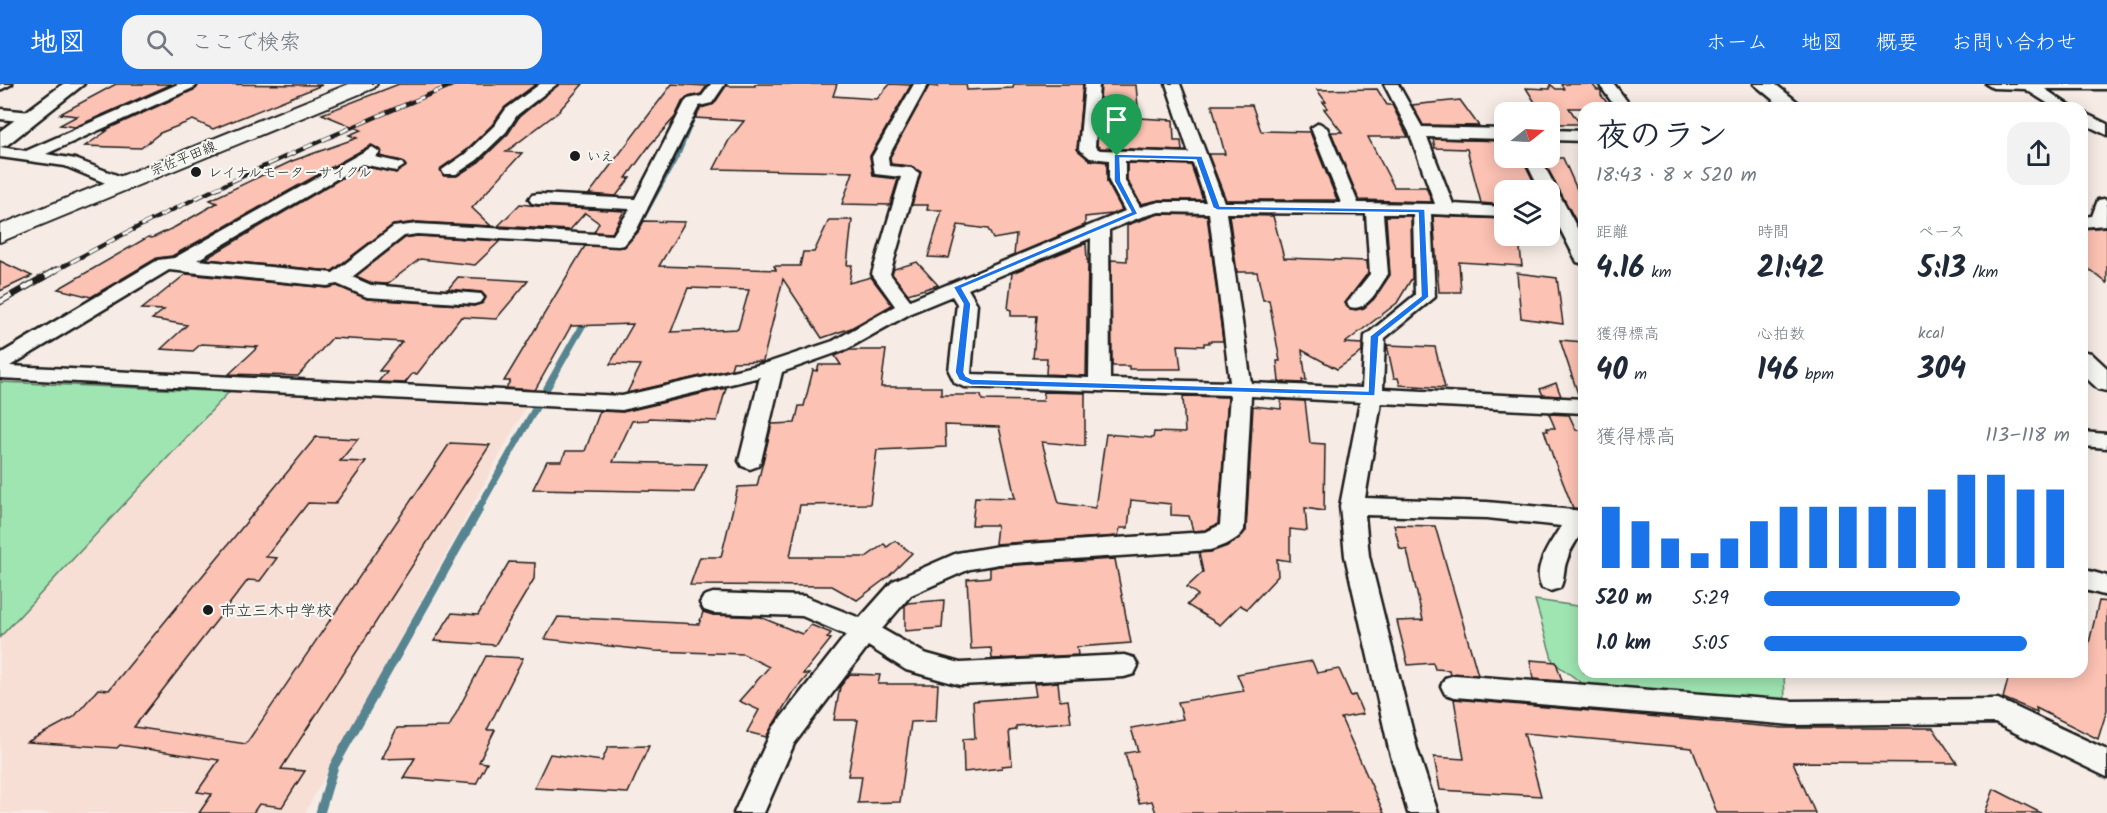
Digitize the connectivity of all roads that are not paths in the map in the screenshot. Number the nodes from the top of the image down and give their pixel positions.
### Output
1 (5, 84) edge
2 (75, 84) edge
3 (190, 84) edge
4 (367, 84) edge
5 (549, 84) edge
6 (718, 84) edge
7 (921, 84) edge
8 (1092, 84) edge
9 (1173, 84) edge
10 (1390, 84) edge
11 (1606, 84) edge
12 (1763, 84) edge
13 (1993, 84) edge
14 (2030, 84) edge
15 (2107, 85) edge
16 (0, 86) edge
17 (1620, 102) edge
18 (1787, 102) edge
19 (2056, 102) edge
20 (0, 114) edge
21 (31, 117) junction
22 (2088, 120) edge
23 (1319, 128) dead end
24 (2107, 130) edge
25 (1417, 132) junction
26 (1494, 134) edge
27 (1560, 135) edge
28 (1578, 136) edge
29 (0, 141) edge
30 (0, 152) edge
31 (30, 155) junction
32 (1117, 156) junction
33 (1199, 158) junction
34 (396, 166) dead end
35 (450, 170) dead end
36 (121, 183) junction
37 (538, 199) dead end
38 (641, 204) junction
39 (2104, 204) dead end
40 (1217, 208) junction
41 (1352, 209) junction
42 (1446, 209) junction
43 (1374, 210) junction
44 (1422, 211) junction
45 (1494, 211) edge
46 (1135, 213) junction
47 (1560, 214) edge
48 (1578, 215) edge
49 (1560, 222) edge
50 (2088, 222) edge
51 (1100, 228) junction
52 (0, 234) edge
53 (1578, 249) edge
54 (178, 264) junction
55 (339, 278) junction
56 (957, 287) junction
57 (473, 299) dead end
58 (1357, 303) dead end
59 (906, 308) junction
60 (0, 363) edge
61 (2088, 365) edge
62 (773, 368) junction
63 (0, 372) edge
64 (2107, 383) edge
65 (1099, 384) junction
66 (1241, 389) junction
67 (1372, 394) junction
68 (1578, 406) edge
69 (2088, 439) edge
70 (2107, 441) edge
71 (750, 461) dead end
72 (1352, 506) junction
73 (1578, 520) edge
74 (1578, 524) edge
75 (1551, 581) dead end
76 (2088, 581) edge
77 (2107, 586) edge
78 (713, 603) dead end
79 (864, 631) junction
80 (1124, 666) dead end
81 (1455, 686) dead end
82 (2107, 764) edge
83 (749, 813) edge
84 (1423, 813) edge

1 - 16 street
2 - 21 street
3 - 31 street
4 - 36 main road, 宗佐平田線
5 - 35 street
6 - 38 street
7 - 59 street
8 - 32 street
9 - 33 street
10 - 25 street
11 - 17 street
12 - 18 street
13 - 14 street
14 - 15 street
14 - 19 street
20 - 21 street
21 - 29 street
22 - 24 street
23 - 41 street
25 - 26 street
25 - 42 street
27 - 28 street
30 - 31 street
31 - 36 street
32 - 33 street
32 - 46 street
33 - 40 street
34 - 54 street
36 - 52 main road, 宗佐平田線
37 - 38 street
38 - 55 street
39 - 50 street
40 - 41 street
40 - 46 street
40 - 66 street
41 - 43 street
42 - 44 street
42 - 45 street
43 - 44 street
43 - 58 street
44 - 67 street
46 - 51 street
47 - 48 street
49 - 53 street
51 - 56 street
51 - 65 street
54 - 55 street
54 - 60 street
55 - 57 street
56 - 59 street
56 - 65 street
59 - 62 street
61 - 64 street
62 - 63 street
62 - 71 street
65 - 66 street
66 - 67 street
66 - 79 street
67 - 68 street
67 - 72 street
69 - 70 street
72 - 73 street
72 - 84 street
74 - 75 street
76 - 77 street
78 - 79 street
79 - 80 street
79 - 83 street
81 - 82 street

